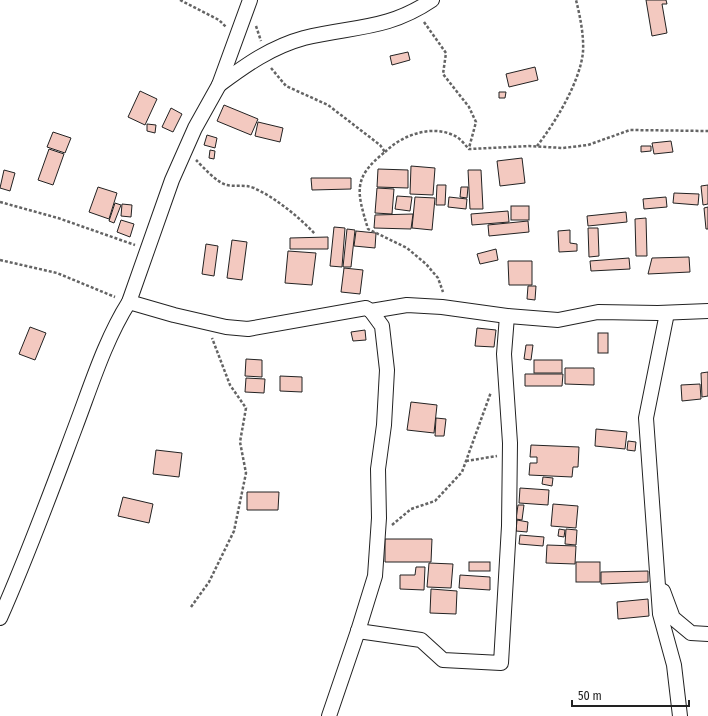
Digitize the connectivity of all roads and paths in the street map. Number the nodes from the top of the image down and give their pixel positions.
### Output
1 (180, 0) edge
2 (432, 0) edge
3 (576, 0) edge
4 (249, 3) edge
5 (417, 10) junction
6 (236, 38) junction
7 (264, 54) junction
8 (219, 85) junction
9 (708, 131) edge
10 (537, 147) junction
11 (469, 149) junction
12 (184, 152) junction
13 (385, 152) junction
14 (0, 202) edge
15 (315, 234) dead end
16 (149, 249) junction
17 (0, 260) edge
18 (129, 302) junction
19 (448, 307) junction
20 (371, 311) junction
21 (708, 311) edge
22 (667, 313) junction
23 (506, 316) junction
24 (210, 324) junction
25 (493, 389) dead end
26 (510, 451) junction
27 (466, 461) junction
28 (377, 540) junction
29 (656, 574) junction
30 (191, 607) dead end
31 (0, 618) edge
32 (358, 631) junction
33 (708, 634) edge
34 (329, 716) edge
35 (680, 716) edge

1 - 6 path
2 - 5 street
3 - 10 path
4 - 6 street
4 - 7 path
5 - 7 street
5 - 11 path
6 - 8 street
7 - 8 street
7 - 13 path
8 - 12 street
9 - 10 path
10 - 11 path
11 - 13 path
12 - 15 path
12 - 16 street
13 - 19 path
14 - 16 path
16 - 18 street
17 - 18 path
18 - 24 street
18 - 31 street
19 - 20 street
19 - 23 street
20 - 24 street
20 - 28 street
21 - 22 street
22 - 23 street
22 - 29 street
23 - 26 street
24 - 30 path
25 - 27 path
26 - 27 path
26 - 32 street
27 - 28 path
28 - 32 street
29 - 33 street
29 - 35 street
32 - 34 street

